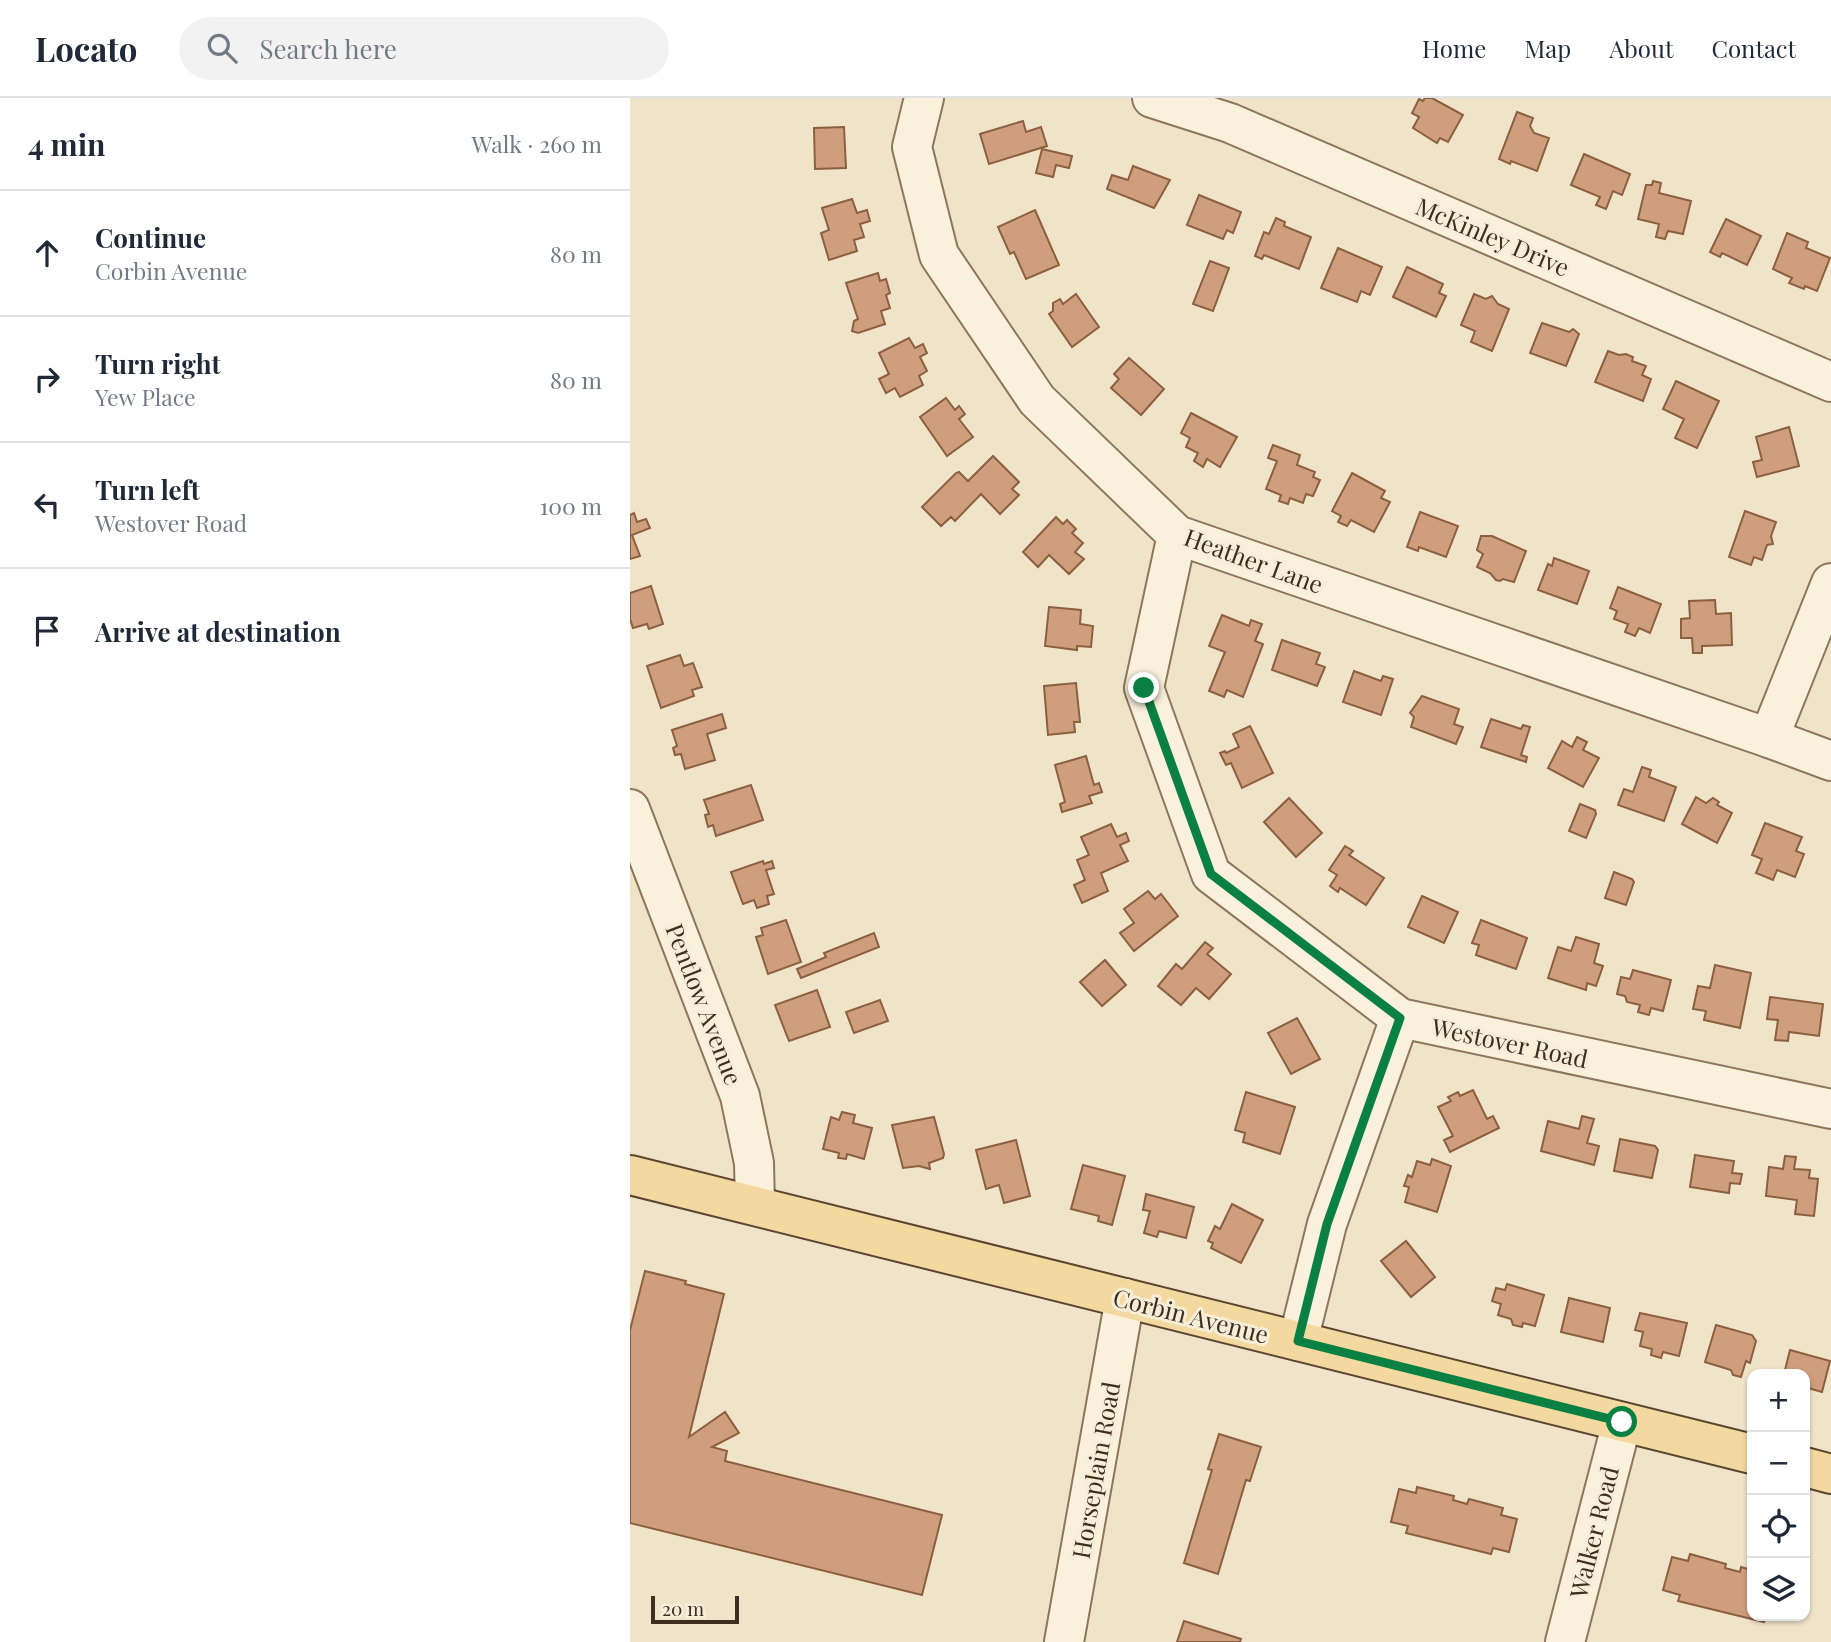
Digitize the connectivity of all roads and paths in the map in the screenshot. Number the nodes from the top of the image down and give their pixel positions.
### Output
1 (924, 98) edge
2 (1152, 98) edge
3 (1234, 111) edge
4 (1831, 382) edge
5 (1177, 535) junction
6 (1831, 583) edge
7 (1769, 738) junction
8 (1831, 761) edge
9 (630, 809) edge
10 (1400, 1018) junction
11 (1831, 1109) edge
12 (630, 1175) edge
13 (755, 1205) junction
14 (1125, 1298) junction
15 (1298, 1341) junction
16 (1622, 1422) junction
17 (1747, 1453) edge
18 (1810, 1468) edge
19 (1831, 1474) edge
20 (1064, 1642) edge
21 (1565, 1642) edge

1 - 5 street, Heather Lane
2 - 3 street, McKinley Drive
3 - 4 street, McKinley Drive
5 - 7 street, Heather Lane
5 - 10 street, Westover Road
6 - 7 street
7 - 8 street, Heather Lane
9 - 13 street, Pentlow Avenue
10 - 11 street, Westover Road
10 - 15 street
12 - 13 main road, Corbin Avenue
13 - 14 main road, Corbin Avenue
14 - 15 main road, Corbin Avenue
14 - 20 street, Horseplain Road
15 - 16 main road, Corbin Avenue
16 - 17 main road, Corbin Avenue
16 - 21 street, Walker Road
18 - 19 main road

